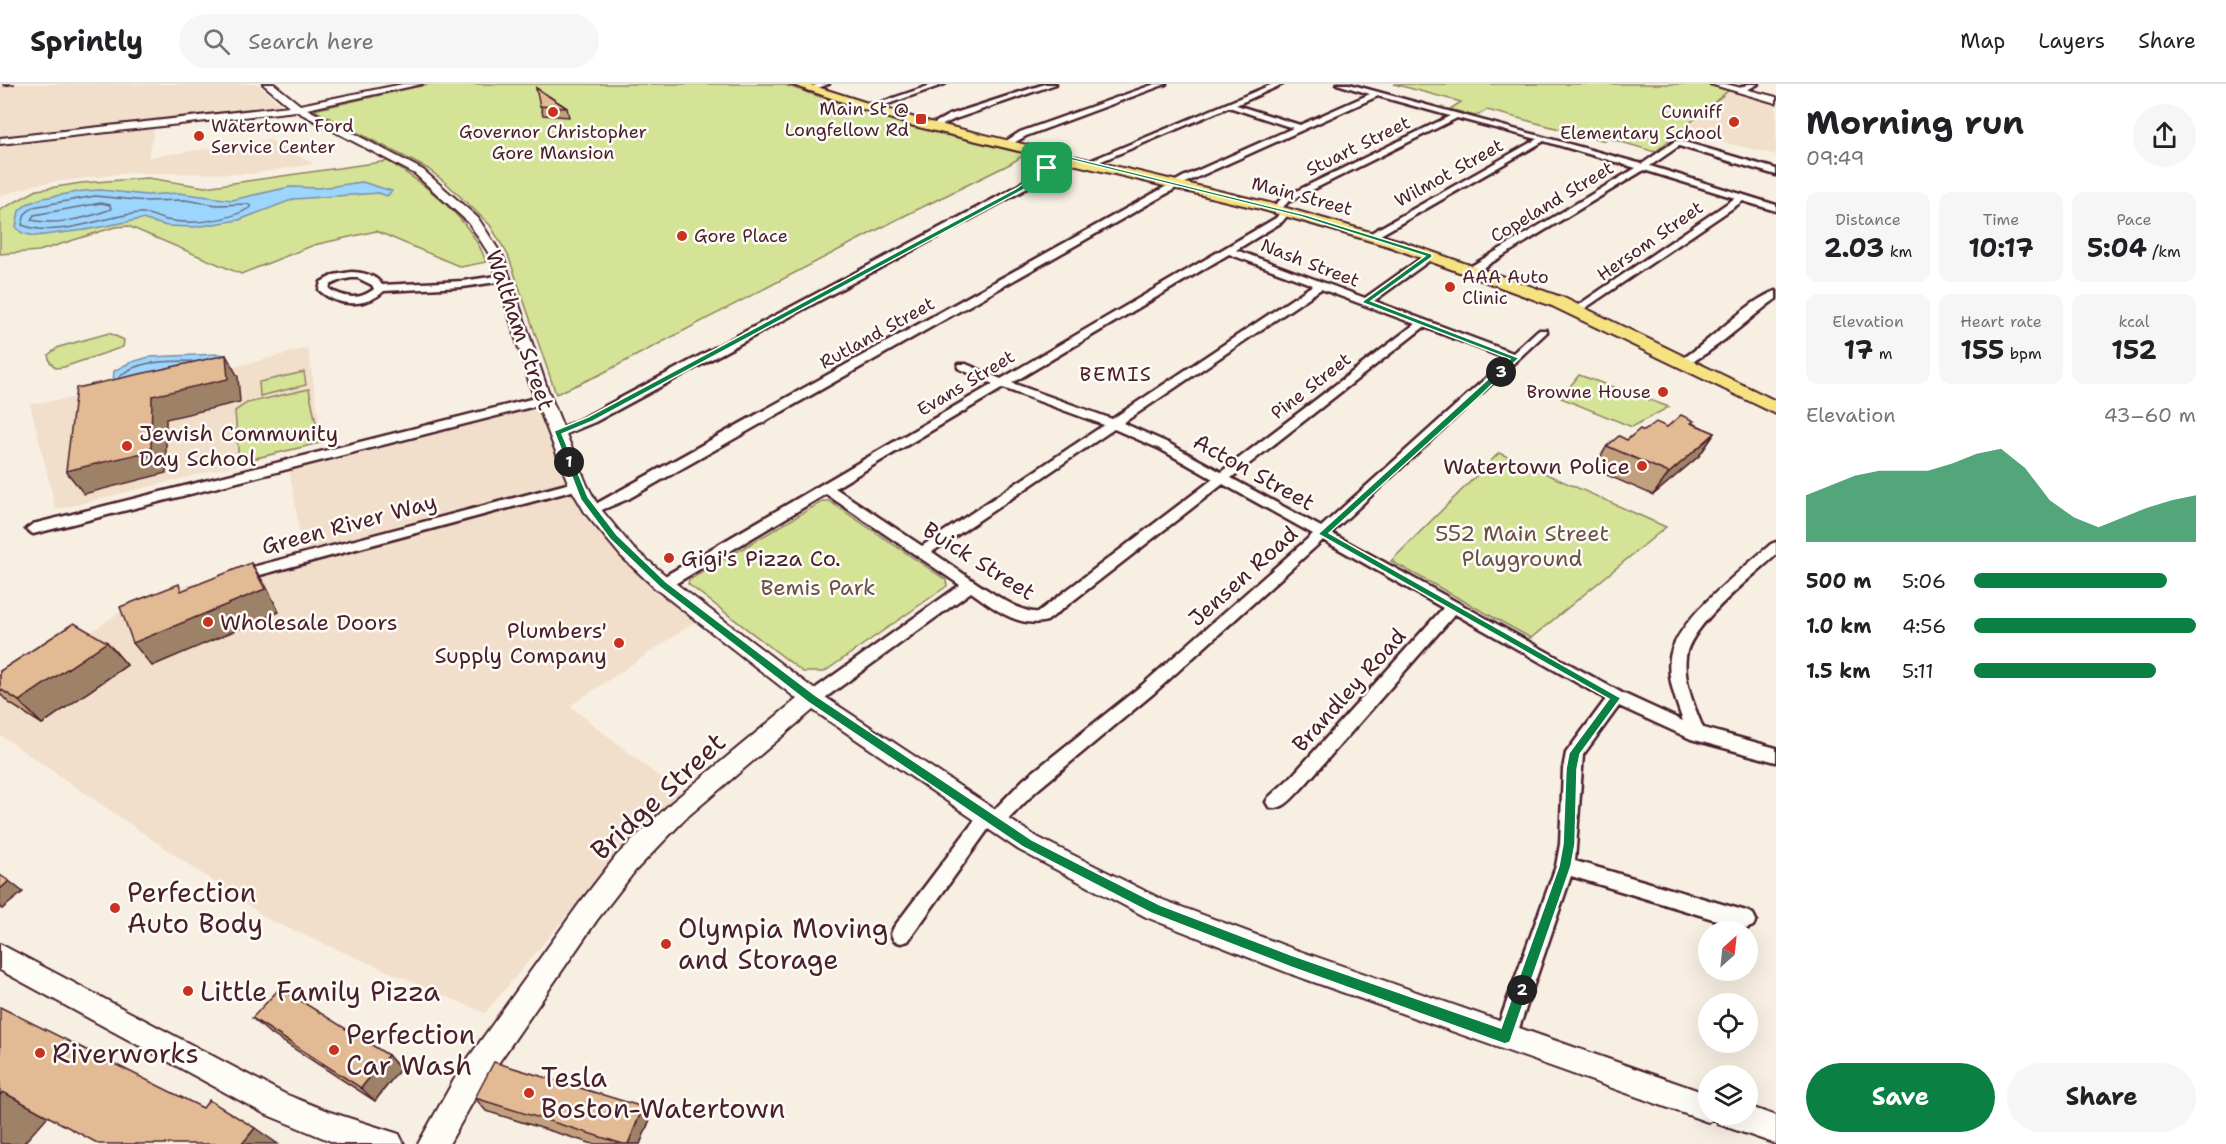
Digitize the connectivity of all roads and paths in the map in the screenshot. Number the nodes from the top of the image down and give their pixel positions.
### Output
1 (268, 84) edge
2 (417, 84) edge
3 (795, 84) edge
4 (825, 84) edge
5 (941, 84) edge
6 (1052, 84) edge
7 (1162, 84) edge
8 (1279, 84) edge
9 (1341, 84) edge
10 (1715, 84) edge
11 (1754, 84) edge
12 (382, 87) edge
13 (809, 89) junction
14 (1740, 90) junction
15 (1377, 94) junction
16 (1776, 100) edge
17 (1229, 105) junction
18 (297, 108) junction
19 (868, 108) junction
20 (1457, 115) junction
21 (933, 126) junction
22 (1300, 128) junction
23 (1543, 139) junction
24 (0, 141) edge
25 (1007, 143) junction
26 (1063, 156) junction
27 (1089, 163) junction
28 (1643, 167) junction
29 (1776, 172) edge
30 (1178, 185) junction
31 (1741, 198) junction
32 (1776, 208) edge
33 (1281, 210) junction
34 (1372, 236) junction
35 (1228, 250) junction
36 (1430, 256) junction
37 (1472, 270) junction
38 (503, 278) junction
39 (1320, 285) junction
40 (380, 288) junction
41 (1776, 294) edge
42 (1366, 302) junction
43 (1578, 310) junction
44 (1423, 323) junction
45 (1542, 333) dead end
46 (1515, 358) junction
47 (1683, 363) junction
48 (962, 366) dead end
49 (1000, 384) junction
50 (543, 400) junction
51 (1776, 408) edge
52 (1113, 423) junction
53 (557, 433) junction
54 (1222, 478) junction
55 (578, 485) junction
56 (825, 488) junction
57 (592, 510) junction
58 (33, 529) dead end
59 (1323, 534) junction
60 (1776, 547) edge
61 (923, 552) junction
62 (220, 582) edge
63 (663, 584) junction
64 (971, 585) junction
65 (1454, 607) junction
66 (1616, 698) junction
67 (812, 699) junction
68 (1697, 734) junction
69 (1776, 755) edge
70 (1275, 802) dead end
71 (991, 820) junction
72 (1565, 866) junction
73 (1746, 920) dead end
74 (900, 934) dead end
75 (0, 956) edge
76 (1505, 1037) junction
77 (1698, 1105) edge
78 (1758, 1125) edge
79 (1776, 1131) edge
80 (389, 1144) edge
81 (433, 1144) edge

1 - 18 street, Waltham Street
2 - 12 street
3 - 13 main road, Main Street
4 - 13 street
5 - 19 street
6 - 21 street
7 - 25 street
8 - 17 street
9 - 15 street
10 - 14 street
11 - 14 street
12 - 18 street
13 - 19 main road, Main Street
14 - 16 street
15 - 20 street
15 - 22 street, Rutland Street
17 - 22 street
17 - 27 street
18 - 24 street
18 - 38 street, Waltham Street
19 - 21 main road, Main Street
20 - 23 street
20 - 33 street, Stuart Street
21 - 25 main road, Main Street
22 - 30 street, Rutland Street
23 - 28 street
23 - 34 street, Wilmot Street
25 - 26 main road, Main Street
26 - 27 main road, Main Street
26 - 53 street
27 - 30 main road, Main Street
28 - 29 street, Copeland Street
28 - 31 street
28 - 37 street, Copeland Street
30 - 33 main road, Main Street
30 - 57 street, Rutland Street
31 - 32 street
31 - 43 street, Hersom Street
33 - 34 main road, Main Street
33 - 35 street, Evans Street
34 - 36 main road, Main Street
35 - 39 street, Nash Street
35 - 49 street, Evans Street
36 - 37 main road, Main Street
36 - 42 street
37 - 43 main road, Main Street
38 - 40 street
38 - 50 street, Waltham Street
39 - 42 street, Nash Street
39 - 52 street
40 - 40 street
41 - 47 street
42 - 44 street, Nash Street
43 - 47 main road, Main Street
44 - 46 street, Nash Street
44 - 54 street, Pine Street
45 - 46 street, Jensen Road
46 - 59 street, Jensen Road
47 - 51 main road, Main Street
48 - 49 street, Acton Street
49 - 52 street, Acton Street
49 - 56 street, Evans Street
50 - 53 street, Waltham Street
50 - 58 street
52 - 54 street, Acton Street
52 - 61 street
53 - 55 street, Waltham Street
54 - 59 street, Acton Street
54 - 64 street, Buick Street
55 - 57 street, Waltham Street
55 - 62 street, Green River Way
56 - 61 street, Buick Street
56 - 63 street, Evans Street
57 - 63 street, Waltham Street
59 - 65 street, Acton Street
59 - 71 street, Jensen Road
60 - 68 street
61 - 64 street, Buick Street
63 - 67 street, Waltham Street
64 - 67 street, Bridge Street
65 - 66 street, Acton Street
65 - 70 street, Brandley Road
66 - 68 street, Acton Street
66 - 72 street
67 - 71 street, Waltham Street
67 - 81 street, Bridge Street
68 - 69 street, Acton Street
71 - 74 street, Jensen Road
71 - 76 street, Waltham Street
72 - 73 street
72 - 76 street
75 - 80 street
76 - 77 street, Waltham Street
78 - 79 street

